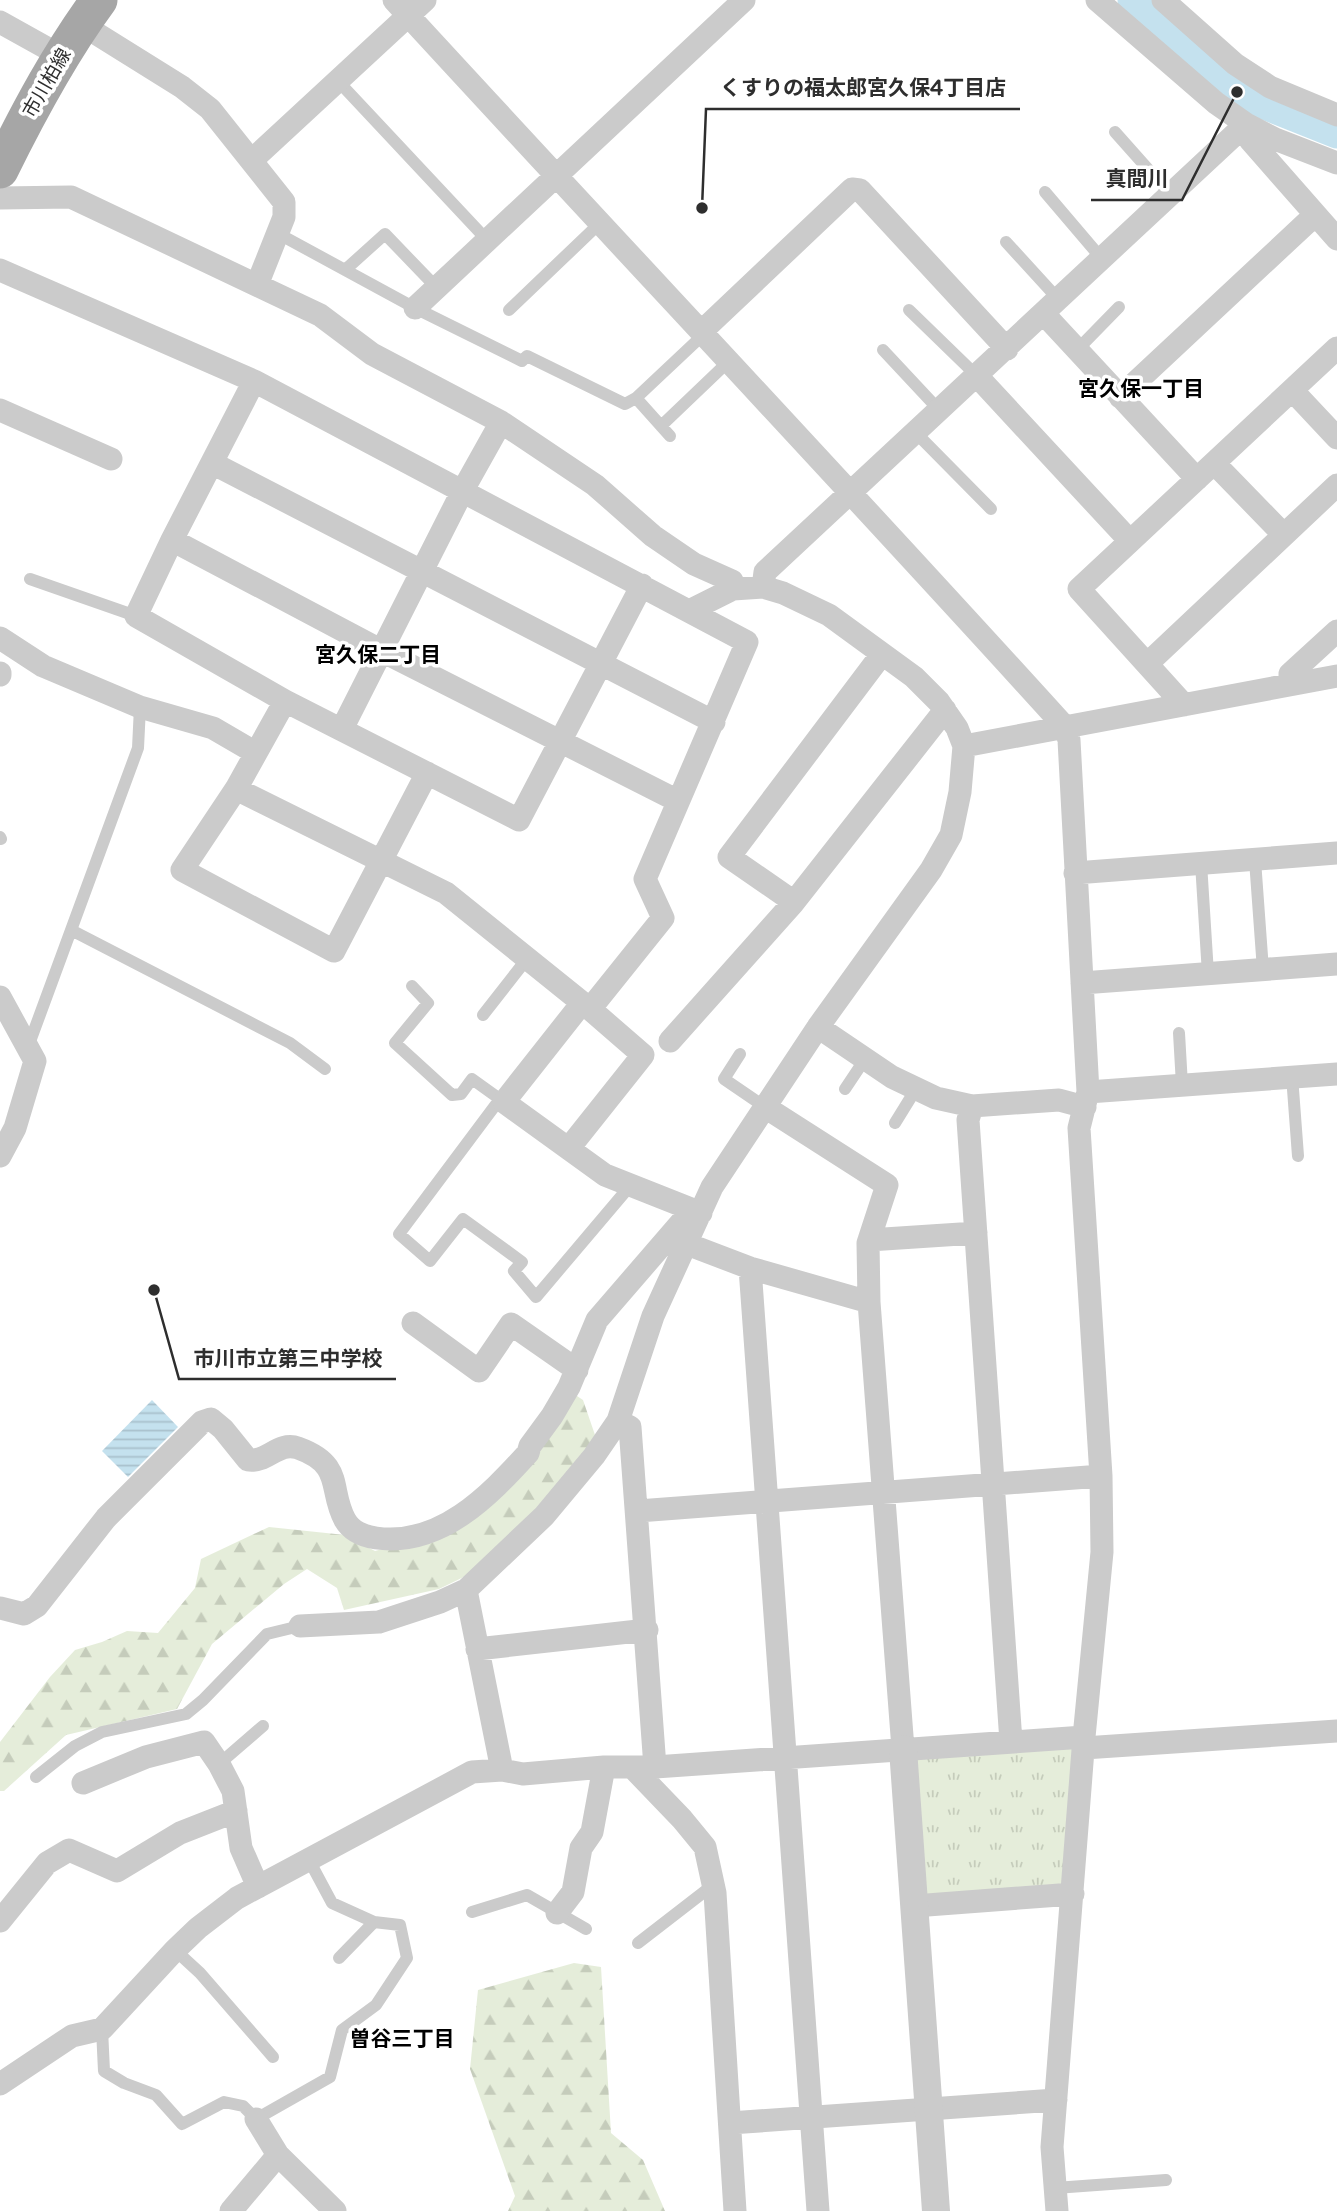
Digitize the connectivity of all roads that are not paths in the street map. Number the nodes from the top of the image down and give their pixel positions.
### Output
1 (744, 0) edge
2 (1097, 0) edge
3 (1163, 0) edge
4 (409, 5) edge
5 (90, 12) edge
6 (0, 22) edge
7 (61, 56) junction
8 (338, 81) junction
9 (1337, 115) edge
10 (1247, 124) junction
11 (1115, 132) dead end
12 (252, 160) junction
13 (1337, 163) edge
14 (0, 170) edge
15 (556, 176) junction
16 (1045, 192) dead end
17 (1171, 195) junction
18 (0, 198) edge
19 (1315, 215) junction
20 (600, 223) junction
21 (277, 233) junction
22 (1337, 239) edge
23 (487, 240) junction
24 (1006, 242) dead end
25 (1102, 259) junction
26 (0, 270) edge
27 (345, 270) junction
28 (257, 285) junction
29 (437, 288) junction
30 (1051, 307) junction
31 (1119, 307) dead end
32 (415, 308) junction
33 (509, 310) dead end
34 (909, 310) dead end
35 (702, 333) junction
36 (1337, 348) edge
37 (1007, 349) junction
38 (883, 350) dead end
39 (1077, 350) junction
40 (728, 362) junction
41 (977, 376) junction
42 (254, 381) junction
43 (1293, 390) junction
44 (1120, 397) junction
45 (636, 398) junction
46 (0, 410) edge
47 (940, 411) junction
48 (501, 422) junction
49 (661, 426) junction
50 (916, 433) junction
51 (670, 436) dead end
52 (1337, 438) edge
53 (111, 459) dead end
54 (212, 463) junction
55 (1214, 463) junction
56 (1197, 479) junction
57 (1337, 485) edge
58 (463, 490) junction
59 (851, 491) junction
60 (991, 509) dead end
61 (1284, 535) junction
62 (172, 540) junction
63 (1130, 541) junction
64 (422, 572) junction
65 (30, 579) dead end
66 (642, 584) junction
67 (762, 587) junction
68 (733, 589) junction
69 (689, 611) junction
70 (136, 616) junction
71 (1337, 631) edge
72 (0, 638) edge
73 (382, 650) junction
74 (882, 654) junction
75 (600, 663) junction
76 (1146, 664) junction
77 (1337, 676) edge
78 (1290, 683) junction
79 (285, 701) junction
80 (1184, 705) junction
81 (140, 707) junction
82 (945, 710) junction
83 (714, 722) junction
84 (1065, 727) junction
85 (342, 729) junction
86 (559, 741) junction
87 (964, 746) junction
88 (256, 753) junction
89 (427, 773) junction
90 (236, 789) junction
91 (678, 801) junction
92 (1337, 853) edge
93 (1255, 859) junction
94 (381, 862) junction
95 (1201, 863) junction
96 (1075, 873) junction
97 (794, 902) junction
98 (71, 930) junction
99 (526, 960) junction
100 (1337, 964) edge
101 (1263, 970) junction
102 (1208, 974) junction
103 (1082, 983) junction
104 (412, 986) dead end
105 (0, 997) edge
106 (586, 1006) junction
107 (483, 1015) dead end
108 (818, 1027) junction
109 (1179, 1032) dead end
110 (670, 1041) dead end
111 (27, 1047) junction
112 (740, 1055) dead end
113 (865, 1059) junction
114 (325, 1069) dead end
115 (1337, 1074) edge
116 (1292, 1076) junction
117 (1182, 1085) junction
118 (845, 1089) dead end
119 (916, 1089) junction
120 (1087, 1100) junction
121 (502, 1101) junction
122 (972, 1106) junction
123 (765, 1107) junction
124 (895, 1123) dead end
125 (569, 1148) junction
126 (0, 1156) edge
127 (1298, 1156) dead end
128 (630, 1186) junction
129 (697, 1212) junction
130 (976, 1233) junction
131 (869, 1240) junction
132 (687, 1244) junction
133 (750, 1268) junction
134 (869, 1302) junction
135 (413, 1323) dead end
136 (578, 1370) junction
137 (618, 1421) junction
138 (1101, 1476) junction
139 (995, 1485) junction
140 (882, 1493) junction
141 (767, 1502) junction
142 (638, 1511) junction
143 (466, 1590) junction
144 (0, 1608) edge
145 (300, 1626) joint
146 (647, 1630) junction
147 (477, 1648) junction
148 (264, 1726) dead end
149 (1337, 1731) edge
150 (1011, 1742) junction
151 (1084, 1742) junction
152 (903, 1749) junction
153 (785, 1758) junction
154 (219, 1765) junction
155 (604, 1767) junction
156 (644, 1768) junction
157 (502, 1770) junction
158 (36, 1777) dead end
159 (83, 1783) dead end
160 (236, 1811) junction
161 (309, 1860) junction
162 (713, 1885) junction
163 (258, 1887) junction
164 (1073, 1894) junction
165 (914, 1906) junction
166 (472, 1912) dead end
167 (557, 1913) junction
168 (0, 1921) edge
169 (373, 1922) junction
170 (586, 1929) dead end
171 (638, 1943) dead end
172 (175, 1951) junction
173 (339, 1958) dead end
174 (102, 2029) junction
175 (273, 2057) dead end
176 (2, 2079) edge
177 (1056, 2099) junction
178 (929, 2109) junction
179 (811, 2117) junction
180 (256, 2119) junction
181 (730, 2123) junction
182 (278, 2155) junction
183 (1167, 2180) dead end
184 (1056, 2200) edge
185 (231, 2211) edge
186 (335, 2211) edge
187 (735, 2211) edge
188 (818, 2211) edge
189 (936, 2211) edge

1 - 15 street
2 - 10 street
3 - 9 street
4 - 8 street
4 - 15 street
5 - 7 main road, 市川柏線
5 - 12 street
6 - 7 street
7 - 14 main road, 市川柏線
8 - 12 street
8 - 23 lane
10 - 13 street
10 - 17 street
10 - 19 street
11 - 17 lane
12 - 21 street
15 - 20 street
15 - 23 street
16 - 25 lane
17 - 25 street
18 - 28 street
19 - 22 street
19 - 44 street
20 - 33 lane
20 - 35 street
21 - 27 lane
21 - 28 street
23 - 29 street
24 - 30 lane
25 - 30 street
26 - 42 street
27 - 29 lane
27 - 32 lane
28 - 48 street
29 - 32 street
30 - 37 street
30 - 39 street
31 - 39 lane
32 - 45 lane
34 - 41 lane
35 - 37 street
35 - 40 street
35 - 45 lane
36 - 43 street
37 - 41 street
38 - 47 lane
39 - 44 street
40 - 49 lane
40 - 59 street
41 - 47 street
41 - 63 street
42 - 54 street
42 - 58 street
43 - 52 street
43 - 55 street
44 - 56 street
45 - 49 lane
46 - 53 street
47 - 50 street
48 - 58 street
48 - 68 street
49 - 51 lane
50 - 59 street
50 - 60 lane
54 - 62 street
54 - 64 street
55 - 56 street
55 - 61 street
56 - 63 street
57 - 61 street
58 - 64 street
58 - 66 street
59 - 67 street
59 - 84 street
61 - 76 street
62 - 70 street
62 - 73 street
63 - 76 street
64 - 73 street
64 - 75 street
65 - 70 lane
66 - 69 street
66 - 75 street
67 - 68 street
67 - 74 street
68 - 69 street
69 - 83 street
70 - 79 street
71 - 78 street
72 - 81 street
73 - 85 street
73 - 86 street
74 - 82 street
74 - 97 street
75 - 83 street
75 - 86 street
76 - 80 street
77 - 78 street
78 - 80 street
79 - 85 street
79 - 88 street
80 - 84 street
81 - 88 street
81 - 98 lane
82 - 87 street
82 - 97 street
83 - 91 street
84 - 87 street
84 - 96 street
85 - 89 street
86 - 89 street
86 - 91 street
87 - 108 street
88 - 90 street
89 - 94 street
90 - 94 street
90 - 94 street
91 - 106 street
92 - 93 street
93 - 95 street
93 - 101 lane
94 - 99 street
95 - 96 street
95 - 102 lane
96 - 103 street
97 - 110 street
98 - 111 lane
98 - 114 lane
99 - 106 street
99 - 107 lane
100 - 101 street
101 - 102 street
102 - 103 street
103 - 120 street
104 - 121 lane
105 - 111 street
106 - 121 street
106 - 125 street
108 - 113 street
108 - 123 street
109 - 117 lane
111 - 126 street
112 - 123 lane
113 - 118 lane
113 - 119 street
115 - 116 street
116 - 117 street
116 - 127 lane
117 - 120 street
119 - 122 street
119 - 124 lane
120 - 122 street
120 - 138 street
121 - 125 street
121 - 128 lane
122 - 130 street
123 - 129 street
123 - 131 street
125 - 128 street
128 - 129 street
129 - 132 street
129 - 136 street
130 - 131 street
130 - 139 street
131 - 134 street
132 - 133 street
132 - 137 street
133 - 134 street
133 - 141 street
134 - 140 street
135 - 136 street
136 - 144 street
137 - 142 street
137 - 143 street
138 - 139 street
138 - 151 street
139 - 140 street
139 - 150 street
140 - 141 street
140 - 152 street
141 - 142 street
141 - 153 street
142 - 146 street
143 - 145 street
143 - 147 street
145 - 158 lane
146 - 147 street
146 - 156 street
147 - 157 street
148 - 154 lane
149 - 151 street
150 - 151 street
150 - 152 street
151 - 164 street
152 - 153 street
152 - 165 street
153 - 156 street
153 - 179 street
154 - 159 street
154 - 160 street
155 - 156 street
155 - 157 street
155 - 167 street
156 - 162 street
157 - 161 street
160 - 163 street
160 - 168 street
161 - 163 street
161 - 169 lane
162 - 171 lane
162 - 181 street
163 - 172 street
164 - 165 street
164 - 177 street
165 - 178 street
166 - 167 lane
167 - 170 lane
169 - 173 lane
169 - 180 lane
172 - 174 street
172 - 175 lane
174 - 176 street
174 - 180 lane
177 - 178 street
177 - 184 street
178 - 179 street
178 - 189 street
179 - 181 street
179 - 188 street
180 - 182 street
181 - 187 street
182 - 185 street
182 - 186 street
183 - 184 lane

